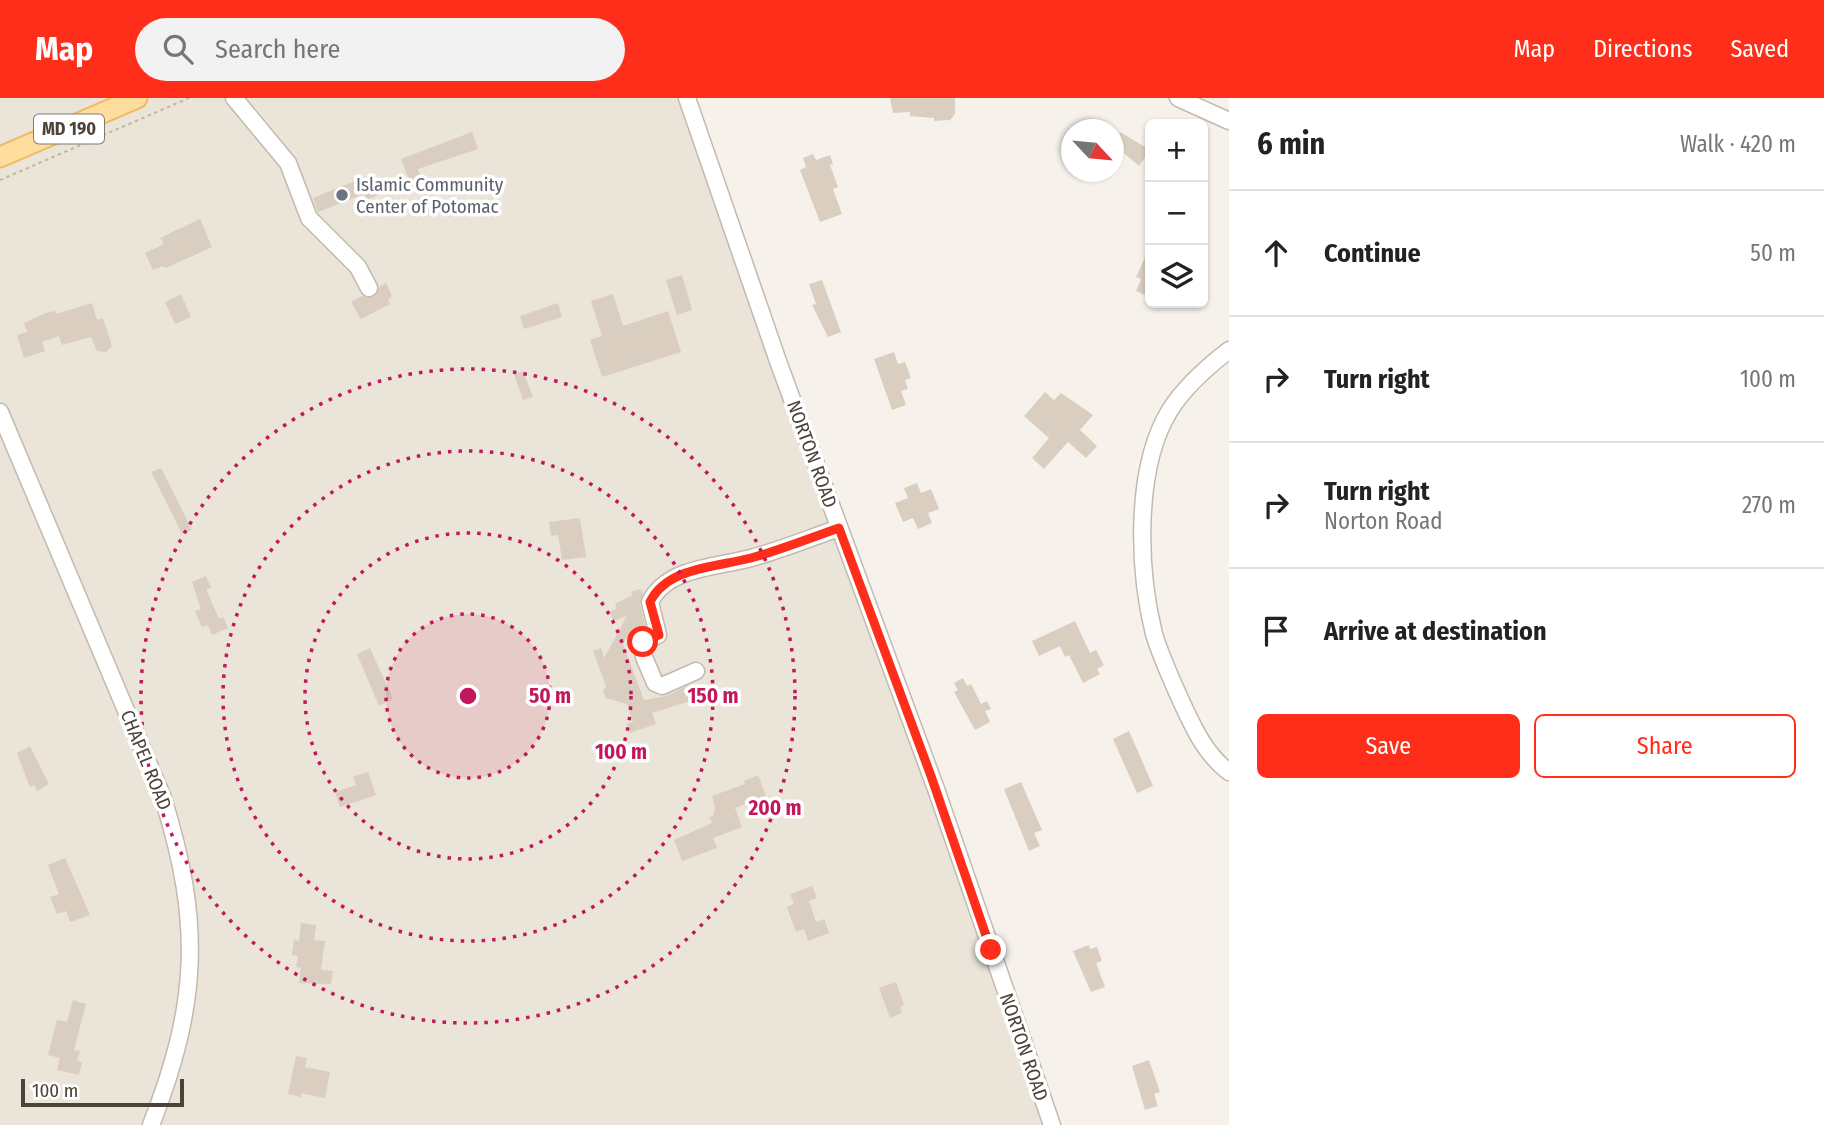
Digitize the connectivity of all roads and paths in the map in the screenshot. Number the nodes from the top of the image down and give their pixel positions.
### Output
1 (137, 98) edge
2 (189, 98) edge
3 (234, 98) edge
4 (687, 98) edge
5 (1178, 98) edge
6 (1229, 121) edge
7 (0, 157) edge
8 (0, 180) edge
9 (369, 289) dead end
10 (1229, 350) edge
11 (0, 412) edge
12 (839, 528) junction
13 (696, 671) dead end
14 (1229, 772) edge
15 (151, 1125) edge
16 (1052, 1125) edge

1 - 7 main road, MD 190
2 - 8 path
3 - 9 street
4 - 12 street, NORTON ROAD
5 - 6 street
10 - 14 street
11 - 15 street, CHAPEL ROAD
12 - 13 street
12 - 16 street, NORTON ROAD

